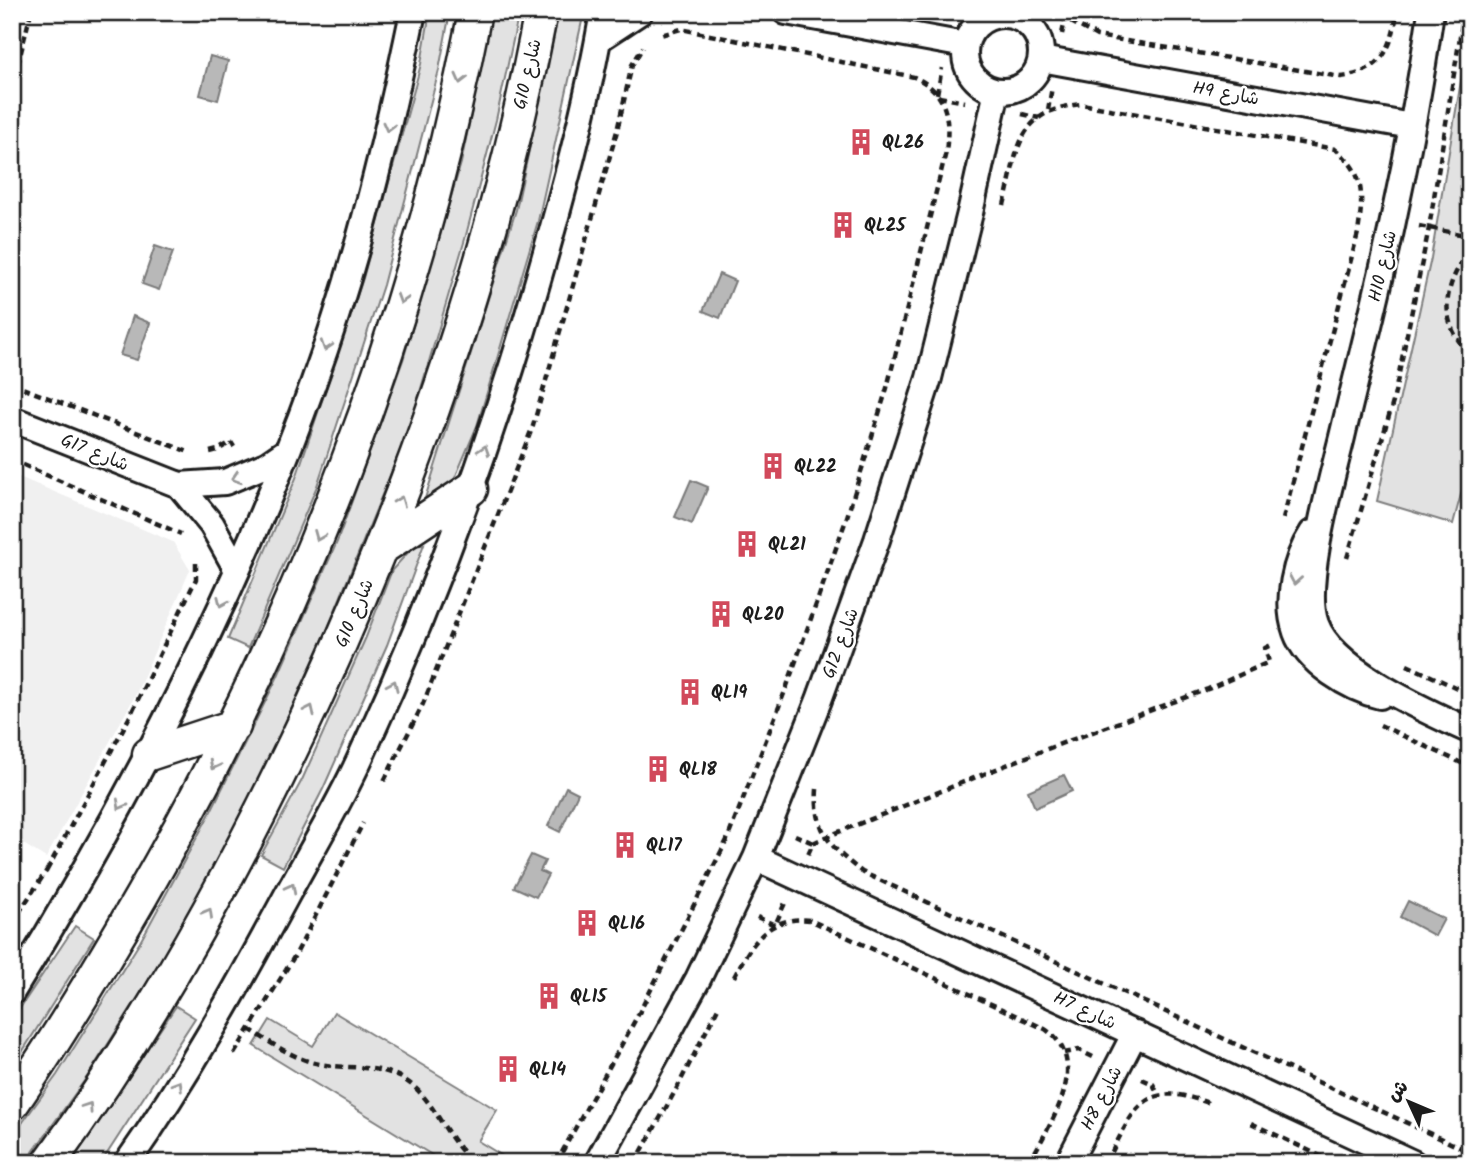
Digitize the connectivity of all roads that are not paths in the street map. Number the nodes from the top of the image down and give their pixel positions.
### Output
1 (413, 12) edge
2 (475, 12) edge
3 (541, 12) edge
4 (603, 12) edge
5 (786, 12) edge
6 (1431, 12) edge
7 (1011, 13) edge
8 (636, 14) edge
9 (598, 38) junction
10 (965, 45) junction
11 (1041, 59) junction
12 (997, 91) junction
13 (1411, 126) junction
14 (12, 419) edge
15 (287, 452) junction
16 (178, 485) junction
17 (471, 489) junction
18 (382, 548) junction
19 (237, 570) junction
20 (234, 726) junction
21 (1470, 731) edge
22 (149, 754) junction
23 (756, 858) junction
24 (12, 992) edge
25 (1135, 1033) junction
26 (12, 1104) edge
27 (49, 1163) edge
28 (127, 1163) edge
29 (597, 1163) edge
30 (1068, 1163) edge
31 (1413, 1163) edge

1 -> 15 street
2 -> 20 street
18 -> 3 street, G10 شارع
4 - 9 street
5 - 10 street
6 - 13 street, H10 شارع
7 - 10 street
7 - 11 street
8 - 9 street
17 -> 9 street
10 - 12 street
11 - 12 street
11 - 13 street, H9 شارع
12 - 23 street, G12 شارع
13 - 21 street, H10 شارع
14 - 16 street, G17 شارع
15 -> 16 street, G17 شارع
15 - 19 street
16 - 19 street, G17 شارع
17 - 18 street
28 -> 17 street
27 -> 18 street, G10 شارع
19 -> 22 street
20 - 22 street
20 -> 26 street
22 -> 24 street
23 - 25 street, H7 شارع
23 - 29 street, G12 شارع
25 - 30 street, H8 شارع
25 - 31 street, H7 شارع

